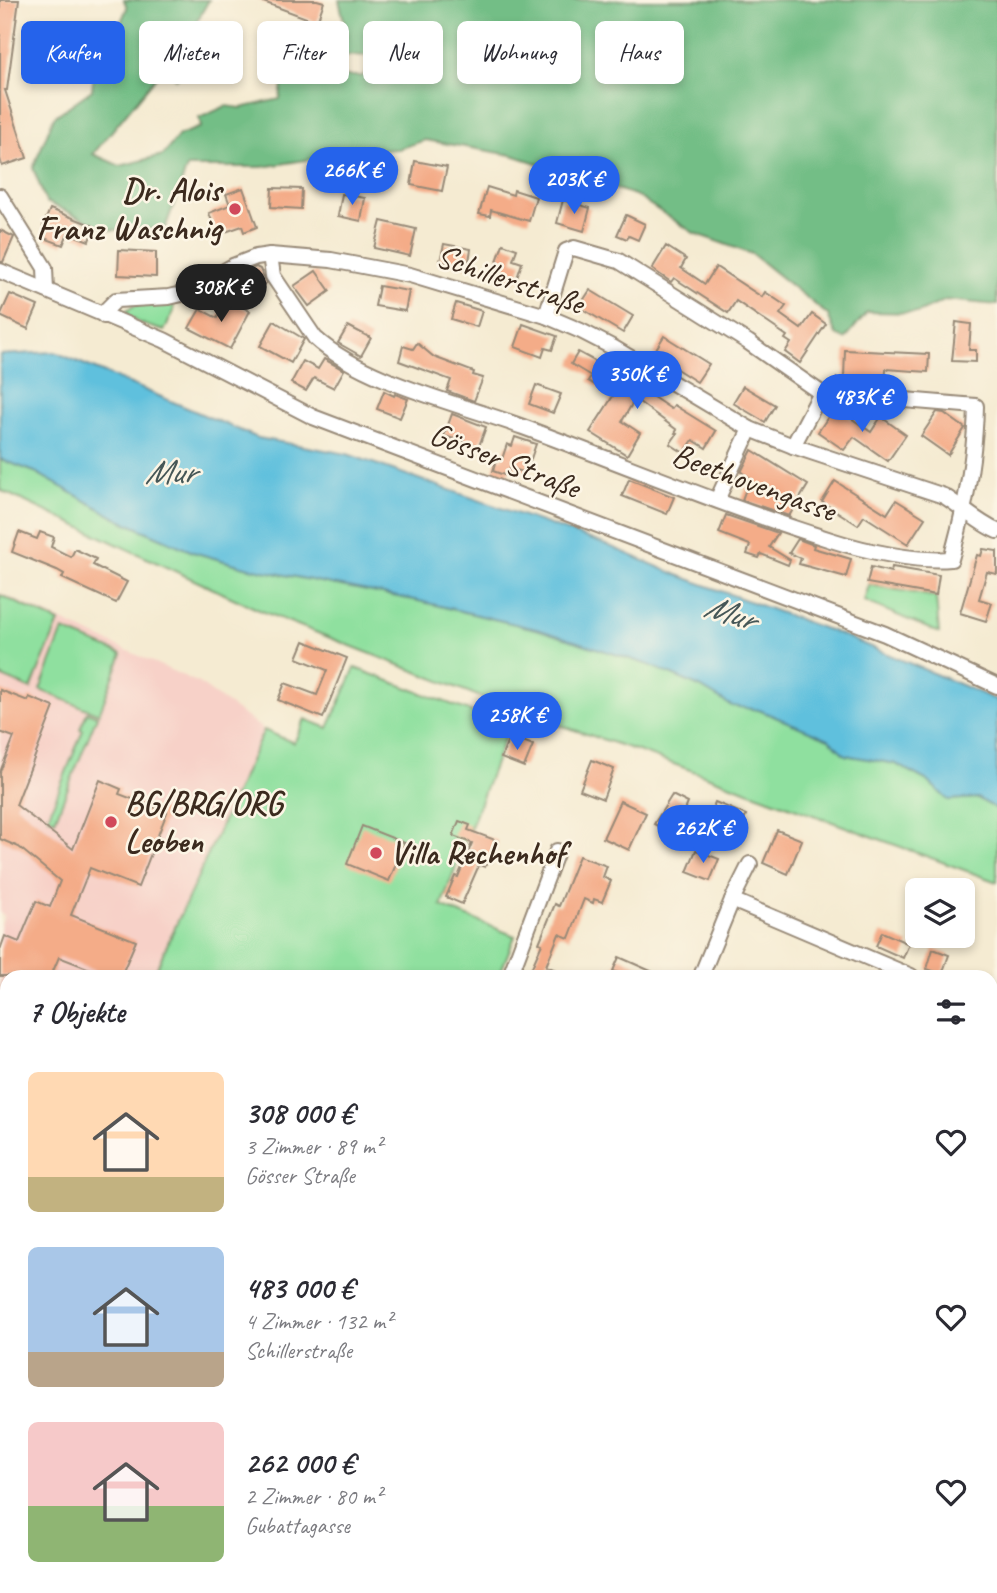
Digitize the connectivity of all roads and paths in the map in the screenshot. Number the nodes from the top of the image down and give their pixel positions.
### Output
1 (0, 196) edge
2 (270, 255) junction
3 (0, 271) edge
4 (46, 290) junction
5 (104, 316) junction
6 (546, 316) junction
7 (821, 393) junction
8 (750, 429) junction
9 (793, 446) junction
10 (718, 499) junction
11 (965, 509) junction
12 (997, 531) edge
13 (997, 686) edge
14 (557, 851) dead end
15 (750, 864) dead end
16 (732, 901) junction
17 (512, 970) edge
18 (703, 970) edge
19 (880, 970) edge

1 - 4 street
2 - 5 street, Schillerstraße
2 - 6 street, Schillerstraße
2 - 10 street, Beethovengasse
3 - 4 street, Gösser Straße
4 - 5 street, Gösser Straße
5 - 13 street, Gösser Straße
6 - 7 street
6 - 8 street, Schillerstraße
7 - 9 street
7 - 11 street
8 - 9 street, Schillerstraße
8 - 10 street
9 - 11 street, Schillerstraße
10 - 11 street, Beethovengasse
11 - 12 street, Schillerstraße
14 - 17 street
15 - 16 street
16 - 18 street
16 - 19 street

